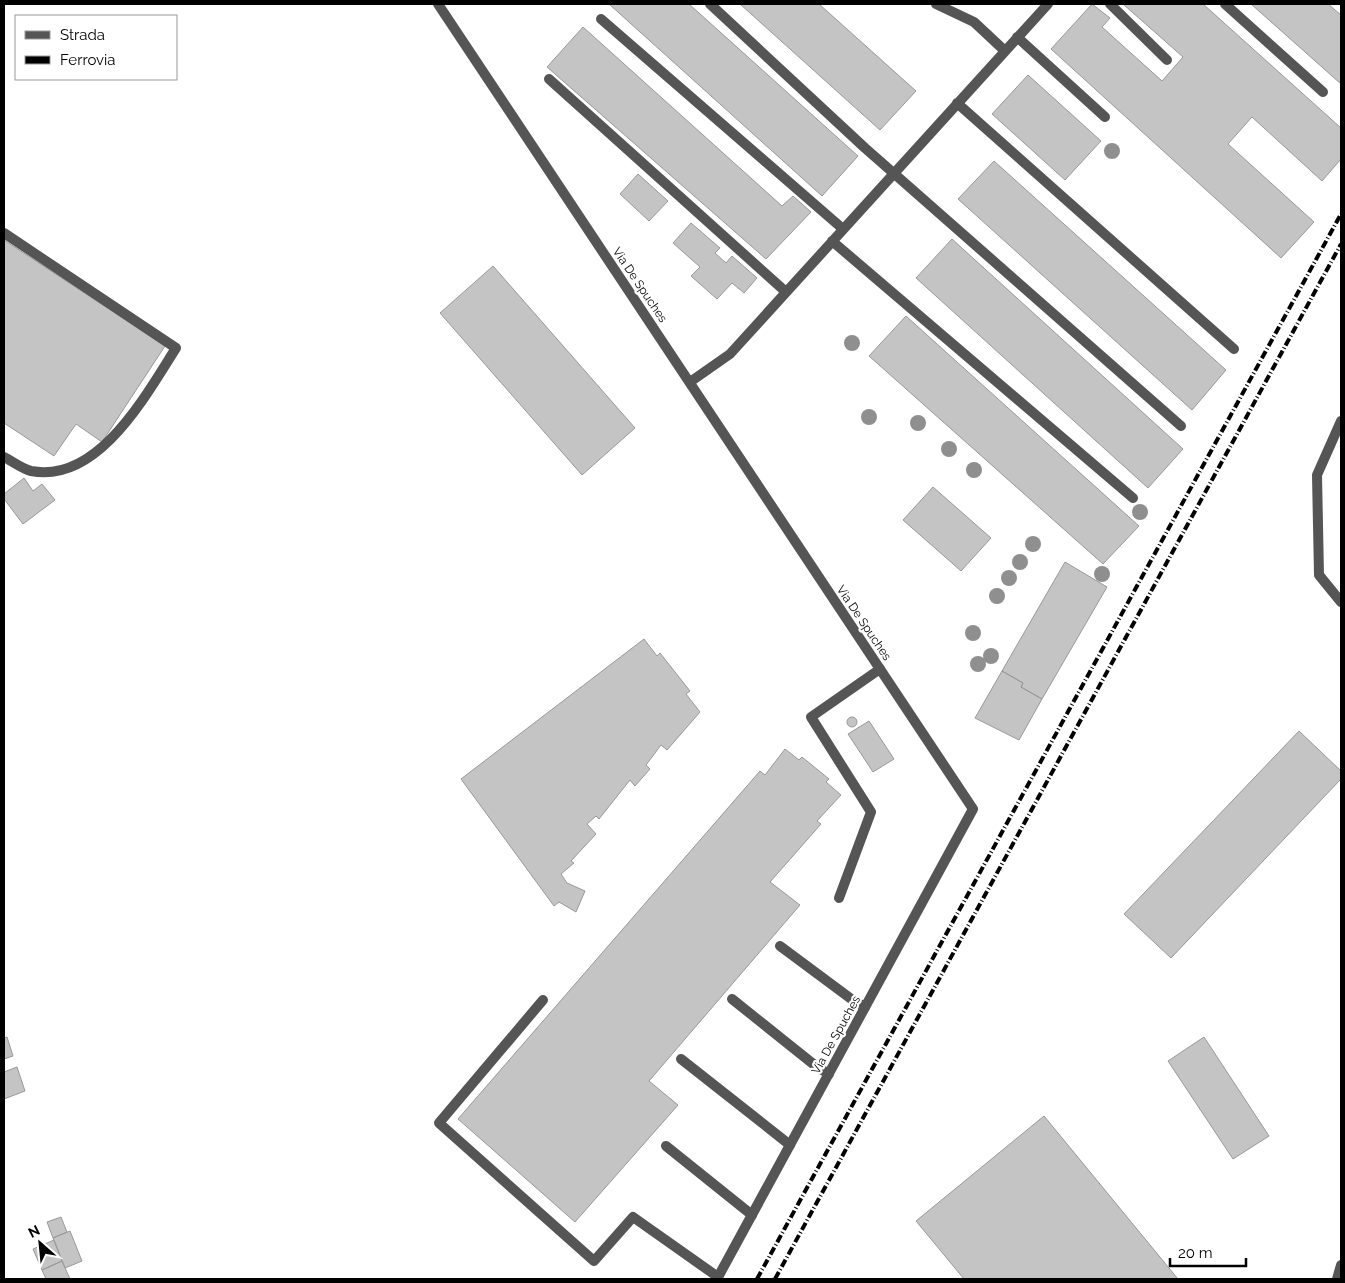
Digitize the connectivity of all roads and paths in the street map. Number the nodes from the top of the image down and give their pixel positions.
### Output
1 (438, 4) edge
2 (710, 4) edge
3 (936, 4) edge
4 (1048, 4) edge
5 (1110, 4) edge
6 (1225, 4) edge
7 (601, 19) dead end
8 (1017, 38) junction
9 (1005, 51) junction
10 (1167, 60) dead end
11 (549, 79) dead end
12 (1322, 92) dead end
13 (957, 103) junction
14 (1105, 117) dead end
15 (894, 173) junction
16 (843, 229) junction
17 (4, 233) edge
18 (832, 241) junction
19 (786, 292) junction
20 (1234, 349) dead end
21 (690, 382) junction
22 (1341, 421) edge
23 (1181, 426) dead end
24 (4, 457) edge
25 (1132, 498) dead end
26 (1341, 602) edge
27 (880, 670) junction
28 (839, 898) dead end
29 (780, 946) dead end
30 (732, 999) dead end
31 (543, 1000) dead end
32 (866, 1007) junction
33 (681, 1059) dead end
34 (829, 1074) junction
35 (790, 1145) junction
36 (666, 1146) dead end
37 (752, 1215) junction
38 (1341, 1265) edge
39 (718, 1278) edge
40 (1337, 1279) edge

1 - 21 street, Via De Spuches
2 - 15 street
3 - 9 street
4 - 8 street
5 - 10 street
6 - 12 street
7 - 16 street
8 - 9 street
8 - 14 street
9 - 13 street
11 - 19 street
13 - 15 street
13 - 20 street
15 - 16 street
15 - 23 street
16 - 18 street
17 - 24 street
18 - 19 street
18 - 25 street
19 - 21 street
21 - 27 street, Via De Spuches
22 - 26 street
27 - 28 street
27 - 32 street, Via De Spuches
29 - 32 street
30 - 34 street
31 - 39 street
32 - 34 street, Via De Spuches
33 - 35 street
34 - 35 street, Via De Spuches
35 - 37 street, Via De Spuches
36 - 37 street
37 - 39 street, Via De Spuches
38 - 40 street

